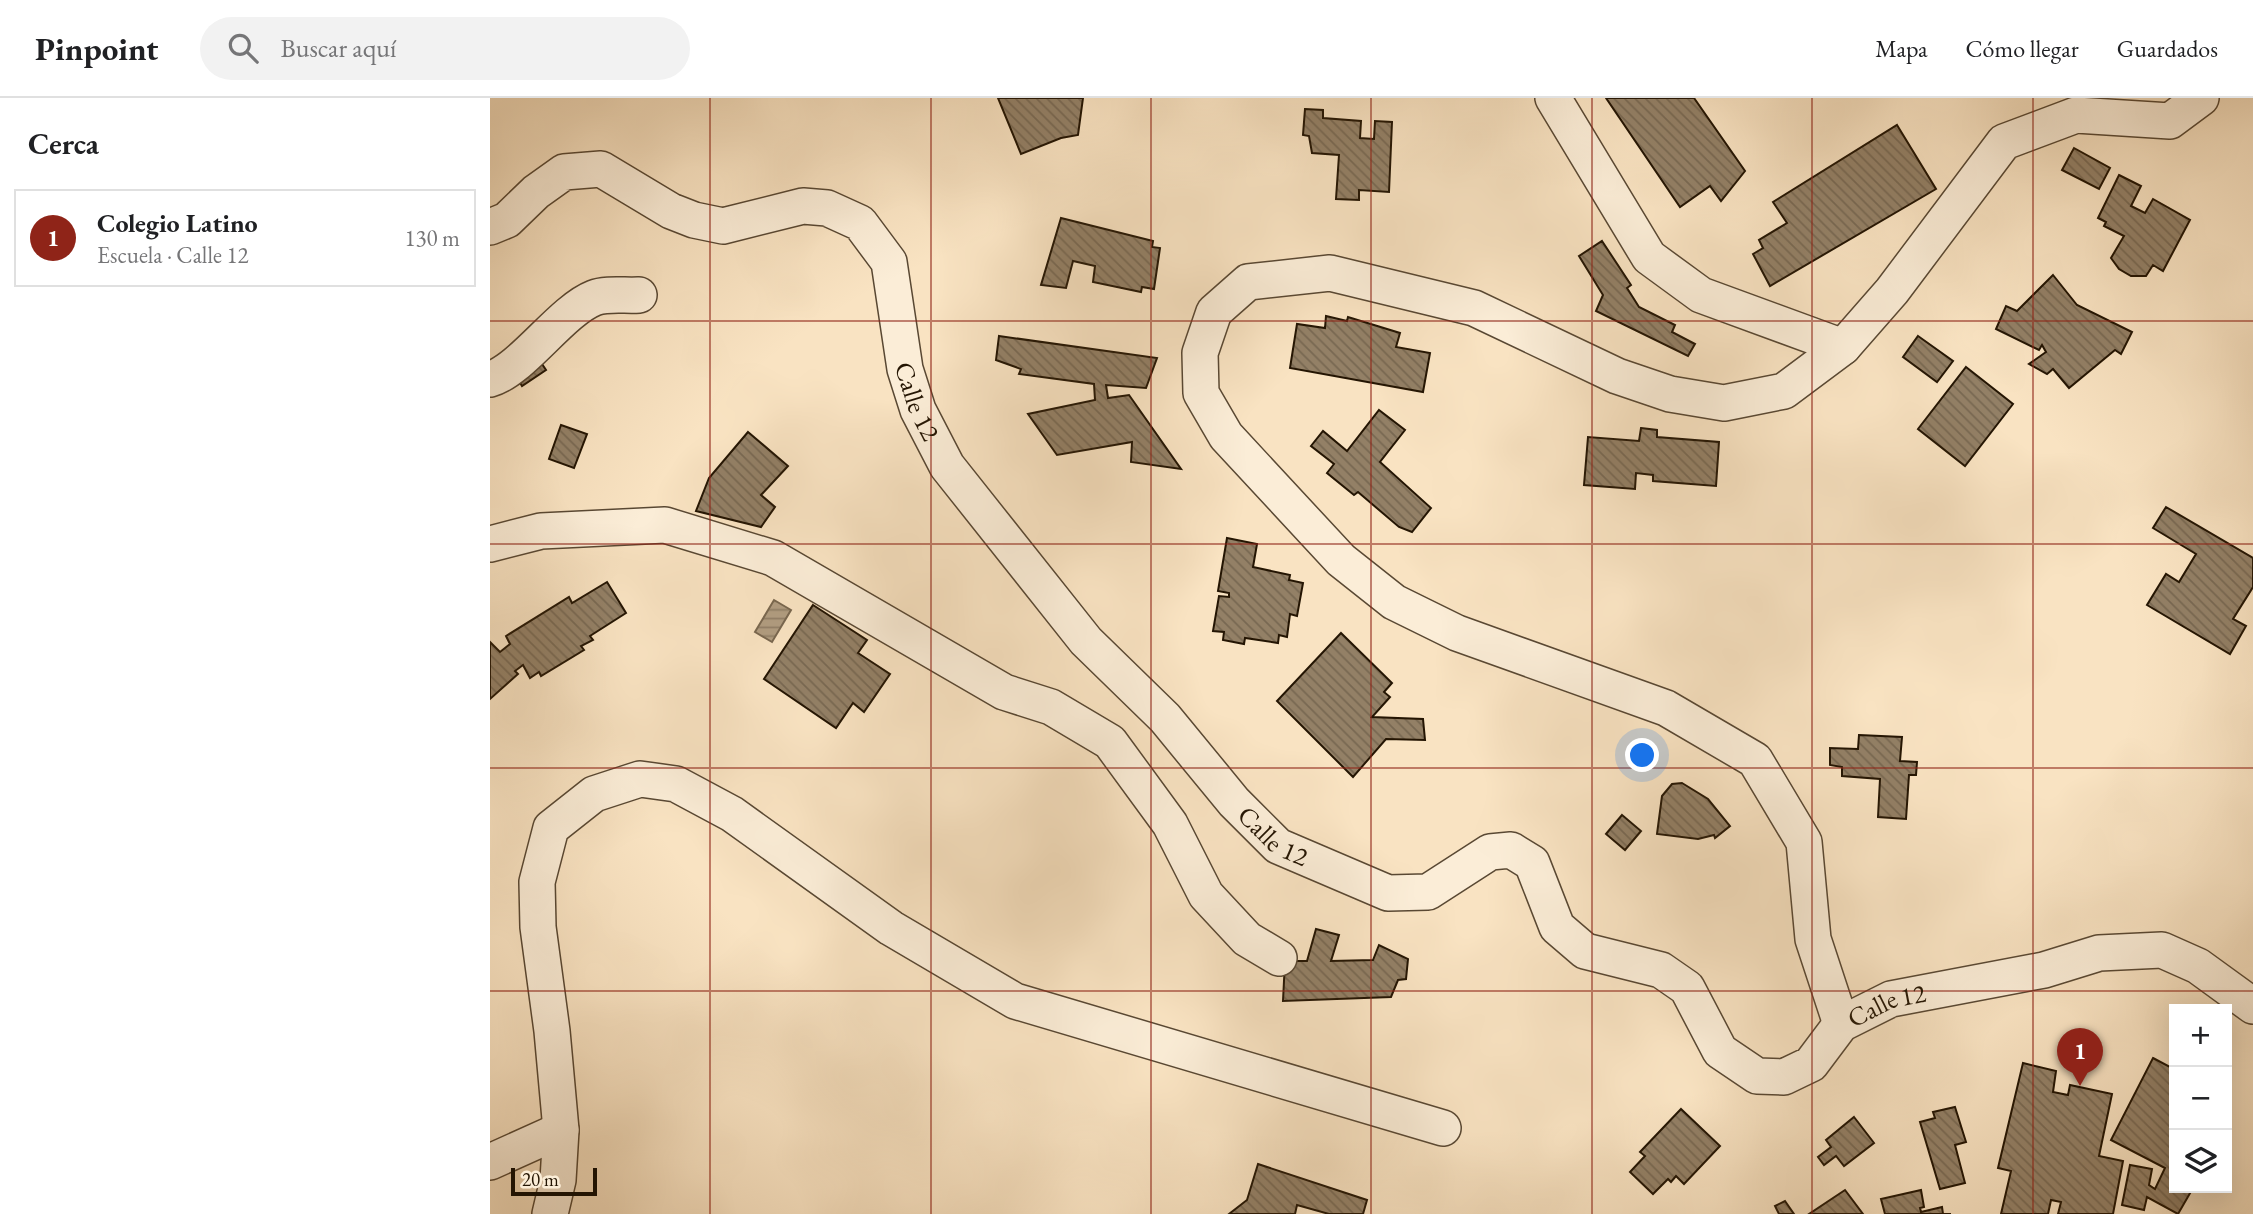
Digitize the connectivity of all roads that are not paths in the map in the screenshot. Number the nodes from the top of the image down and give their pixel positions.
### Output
1 (1553, 98) edge
2 (2201, 98) edge
3 (490, 227) edge
4 (639, 295) dead end
5 (1843, 347) junction
6 (490, 379) edge
7 (490, 544) edge
8 (1279, 958) dead end
9 (2253, 1006) edge
10 (1841, 1024) junction
11 (1443, 1128) dead end
12 (561, 1130) junction
13 (490, 1163) edge
14 (550, 1214) edge

1 - 5 street
2 - 5 street
3 - 10 street, Calle 12
4 - 6 street
5 - 10 street
7 - 8 street
9 - 10 street, Calle 12
11 - 12 street
12 - 13 street
12 - 14 street

